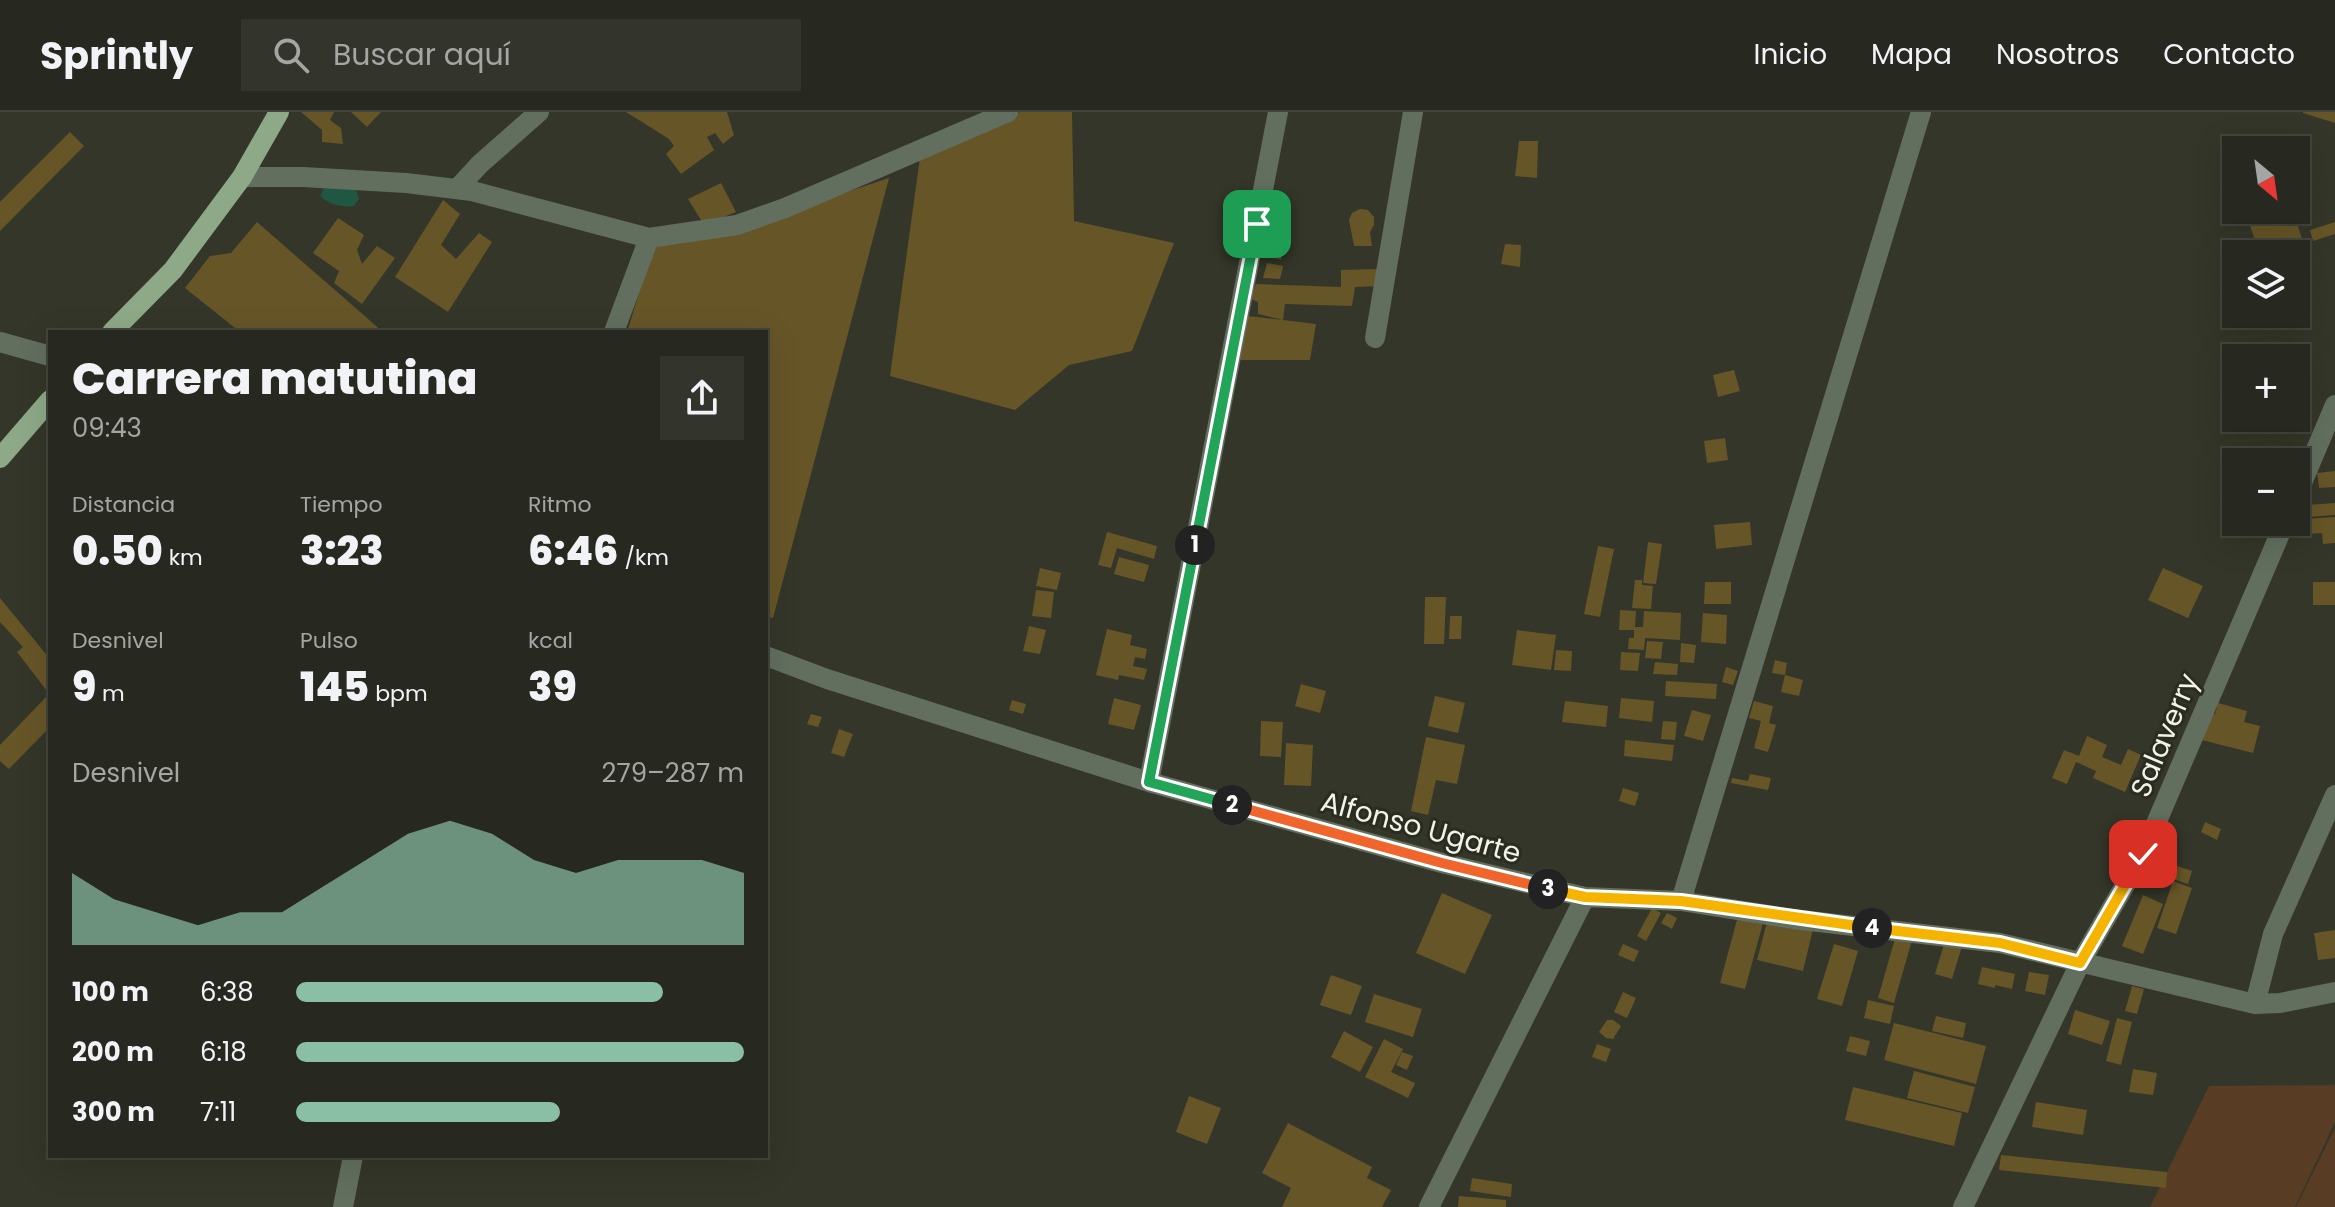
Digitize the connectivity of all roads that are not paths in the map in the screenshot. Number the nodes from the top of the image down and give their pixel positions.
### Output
1 (279, 112) edge
2 (539, 112) edge
3 (1008, 112) edge
4 (1278, 112) edge
5 (1413, 112) edge
6 (1921, 112) edge
7 (242, 177) junction
8 (457, 189) junction
9 (649, 238) junction
10 (114, 330) edge
11 (615, 330) edge
12 (1375, 338) dead end
13 (0, 342) edge
14 (48, 355) edge
15 (48, 402) edge
16 (2335, 405) edge
17 (0, 458) edge
18 (2310, 464) edge
19 (2279, 536) edge
20 (768, 657) edge
21 (1149, 782) junction
22 (2335, 795) edge
23 (1585, 897) junction
24 (1681, 901) junction
25 (2080, 963) junction
26 (2335, 992) edge
27 (2255, 1004) junction
28 (353, 1158) edge
29 (343, 1207) edge
30 (1429, 1207) edge
31 (1963, 1207) edge

1 - 7 main road
2 - 8 street
3 - 9 street
4 - 21 street
5 - 12 street
6 - 24 street
7 - 8 street
7 - 10 main road
8 - 9 street
9 - 11 street
13 - 14 street
15 - 17 main road
16 - 18 street
19 - 25 street, Salaverry
20 - 21 street, Alfonso Ugarte
21 - 23 street, Alfonso Ugarte
22 - 27 street
23 - 24 street, Alfonso Ugarte
23 - 30 street
24 - 25 street, Alfonso Ugarte
25 - 27 street, Alfonso Ugarte
25 - 31 street, Salaverry
26 - 27 street, Alfonso Ugarte
28 - 29 street

